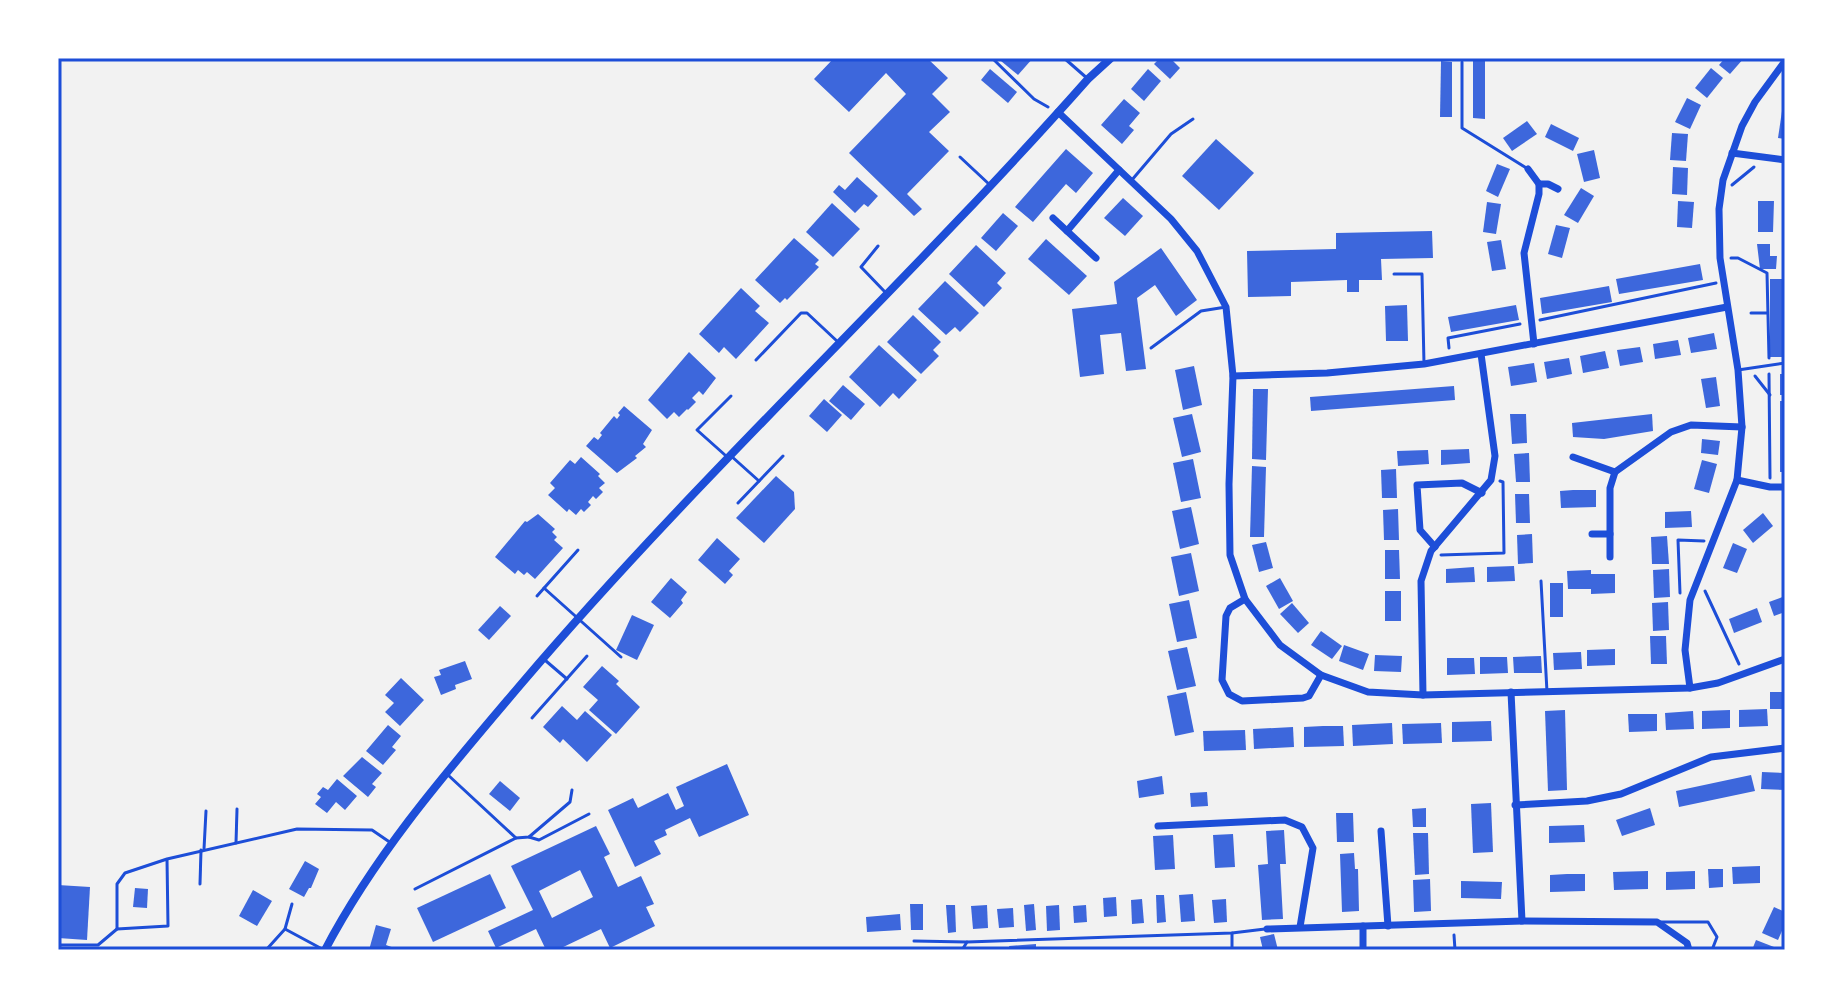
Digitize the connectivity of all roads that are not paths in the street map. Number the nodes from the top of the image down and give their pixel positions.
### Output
1 (1064, 58) edge
2 (1111, 58) edge
3 (1785, 61) edge
4 (1462, 62) dead end
5 (1088, 79) junction
6 (1058, 112) junction
7 (1193, 119) dead end
8 (1732, 153) junction
9 (960, 157) dead end
10 (1785, 160) edge
11 (1528, 169) joint
12 (1119, 170) junction
13 (1131, 181) junction
14 (1539, 184) junction
15 (990, 185) junction
16 (1558, 189) dead end
17 (1053, 218) dead end
18 (1067, 231) junction
19 (878, 246) dead end
20 (1096, 258) dead end
21 (1394, 274) dead end
22 (887, 295) junction
23 (1226, 307) junction
24 (1727, 307) junction
25 (1534, 344) junction
26 (841, 345) junction
27 (1151, 348) dead end
28 (1481, 354) junction
29 (756, 360) dead end
30 (1785, 363) edge
31 (1424, 364) junction
32 (1738, 370) junction
33 (1233, 376) junction
34 (731, 396) dead end
35 (1742, 427) junction
36 (783, 456) dead end
37 (729, 457) junction
38 (1573, 457) dead end
39 (1615, 472) junction
40 (1737, 480) junction
41 (759, 481) junction
42 (1785, 487) edge
43 (1482, 493) junction
44 (738, 503) dead end
45 (1592, 534) dead end
46 (1610, 534) junction
47 (1435, 547) junction
48 (578, 550) dead end
49 (1610, 557) dead end
50 (1541, 581) dead end
51 (544, 588) junction
52 (537, 596) dead end
53 (1245, 599) junction
54 (577, 619) junction
55 (587, 656) dead end
56 (621, 657) dead end
57 (543, 658) junction
58 (1785, 659) edge
59 (1321, 675) junction
60 (567, 679) junction
61 (1690, 688) junction
62 (1511, 692) junction
63 (1547, 692) junction
64 (1423, 695) junction
65 (532, 718) dead end
66 (1785, 748) edge
67 (445, 772) junction
68 (572, 790) dead end
69 (1515, 805) junction
70 (237, 809) dead end
71 (206, 811) dead end
72 (589, 814) dead end
73 (1158, 826) dead end
74 (1381, 831) dead end
75 (529, 837) junction
76 (516, 838) junction
77 (236, 843) junction
78 (391, 843) junction
79 (202, 850) junction
80 (167, 859) junction
81 (200, 884) dead end
82 (415, 889) dead end
83 (292, 904) dead end
84 (1522, 921) junction
85 (1657, 922) junction
86 (1363, 926) junction
87 (1388, 926) junction
88 (1300, 927) junction
89 (117, 929) junction
90 (285, 929) junction
91 (1267, 929) joint
92 (1232, 933) junction
93 (914, 941) dead end
94 (967, 942) junction
95 (58, 945) edge
96 (266, 950) edge
97 (324, 950) edge
98 (962, 950) edge
99 (1232, 950) edge
100 (1363, 950) edge
101 (1689, 950) edge
102 (1712, 950) edge

1 - 5 lane
2 - 5 street
3 - 8 street
4 - 11 lane
5 - 6 street
6 - 12 street
6 - 15 street
7 - 13 lane
8 - 10 street
8 - 24 street
9 - 15 lane
11 - 14 street
12 - 13 street
12 - 18 street
13 - 23 street
14 - 16 street
14 - 25 street
15 - 22 street
17 - 18 street
18 - 20 street
19 - 22 lane
21 - 31 lane
22 - 26 street
23 - 27 lane
23 - 33 street
24 - 25 street
24 - 32 street
25 - 28 street
26 - 29 lane
26 - 37 street
28 - 31 street
28 - 43 street
30 - 32 lane
31 - 33 street
32 - 35 street
33 - 53 street
34 - 37 lane
35 - 39 street
35 - 40 street
36 - 41 lane
37 - 41 lane
37 - 54 street
38 - 39 street
39 - 46 street
40 - 42 street
40 - 61 street
41 - 44 lane
43 - 47 street
43 - 47 street
45 - 46 street
46 - 49 street
47 - 64 street
48 - 51 lane
50 - 63 lane
51 - 52 lane
51 - 54 lane
53 - 59 street
53 - 59 street
54 - 56 lane
54 - 57 street
55 - 60 lane
57 - 60 lane
57 - 67 street
58 - 61 street
59 - 64 street
60 - 65 lane
61 - 63 street
62 - 63 street
62 - 64 street
62 - 69 street
66 - 69 street
67 - 76 lane
67 - 78 street
68 - 75 lane
69 - 84 street
70 - 77 lane
71 - 79 lane
72 - 75 lane
73 - 88 street
74 - 87 street
75 - 76 lane
76 - 82 lane
77 - 78 lane
77 - 79 lane
78 - 97 street
79 - 80 lane
79 - 81 lane
80 - 89 lane
80 - 89 lane
83 - 90 lane
84 - 85 street
84 - 87 street
85 - 101 street
85 - 102 lane
86 - 87 street
86 - 88 street
86 - 100 street
88 - 91 street
89 - 95 lane
90 - 96 lane
90 - 97 lane
91 - 92 lane
92 - 94 lane
92 - 99 lane
93 - 94 lane
94 - 98 lane

